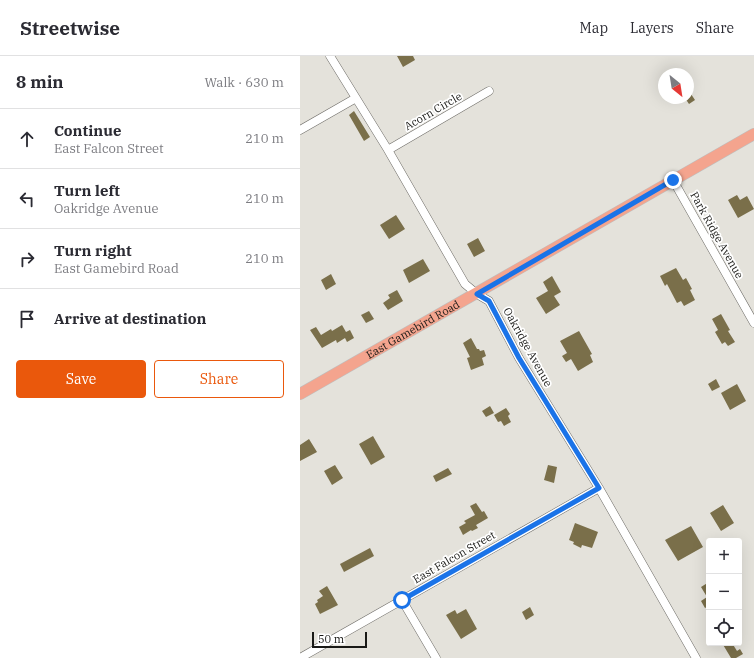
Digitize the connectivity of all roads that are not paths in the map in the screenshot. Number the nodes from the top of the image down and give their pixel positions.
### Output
1 (330, 56) edge
2 (489, 92) dead end
3 (356, 98) junction
4 (300, 130) edge
5 (754, 134) edge
6 (388, 150) junction
7 (673, 180) junction
8 (477, 294) junction
9 (754, 323) edge
10 (300, 394) edge
11 (599, 488) junction
12 (402, 600) junction
13 (300, 658) edge
14 (436, 658) edge
15 (696, 658) edge

1 - 3 street, Oakridge Avenue
2 - 6 street, Acorn Circle
3 - 4 street
3 - 6 street, Oakridge Avenue
5 - 7 main road, East Gamebird Road
6 - 8 street, Oakridge Avenue
7 - 8 main road, East Gamebird Road
7 - 9 street, Park Ridge Avenue
8 - 10 main road, East Gamebird Road
8 - 11 street, Oakridge Avenue
11 - 12 street, East Falcon Street
11 - 15 street, Oakridge Avenue
12 - 13 street, East Falcon Street
12 - 14 street

